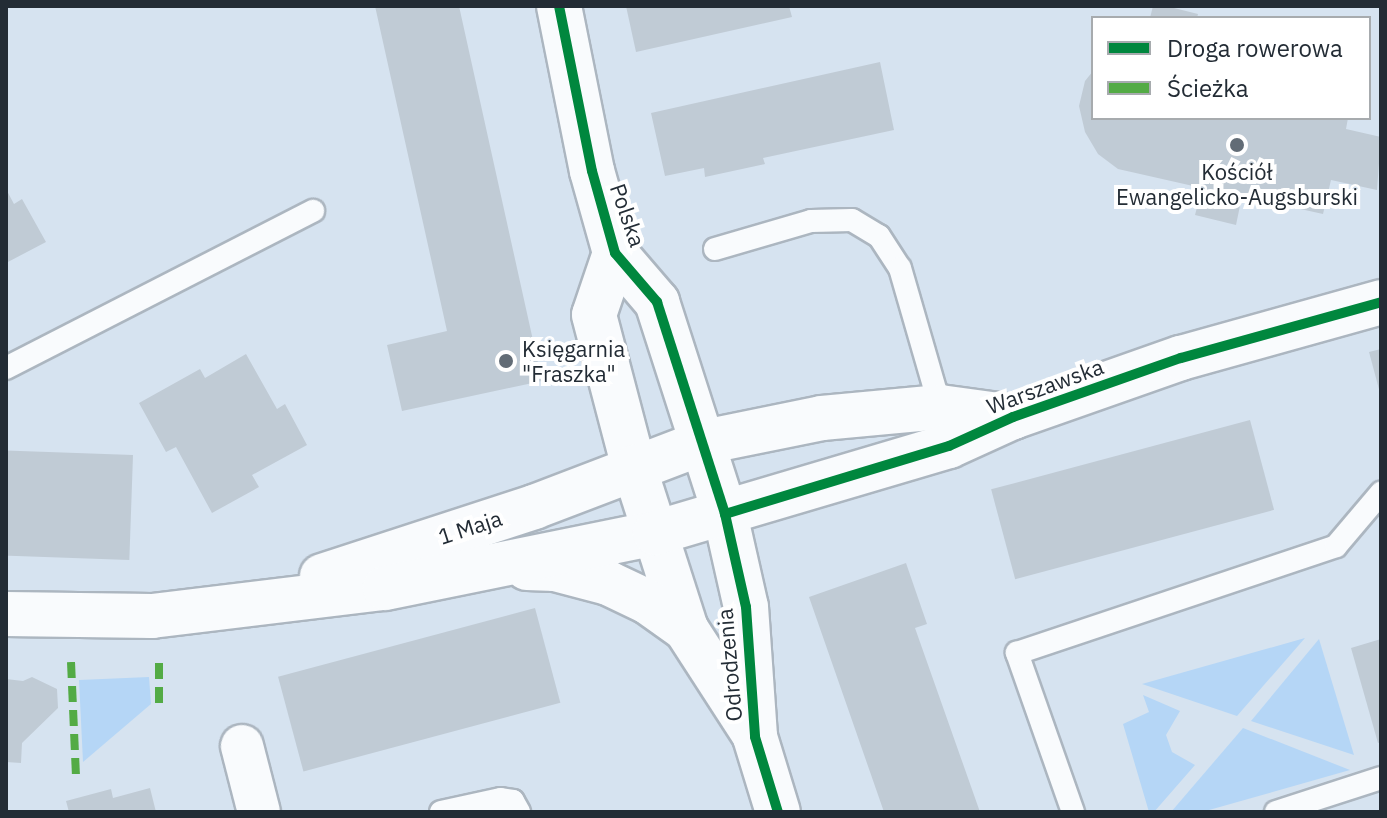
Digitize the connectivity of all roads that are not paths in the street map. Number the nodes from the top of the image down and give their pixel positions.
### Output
1 (559, 6) edge
2 (313, 211) dead end
3 (715, 249) dead end
4 (615, 253) junction
5 (1381, 302) edge
6 (6, 368) edge
7 (940, 407) junction
8 (1013, 417) junction
9 (704, 442) junction
10 (634, 467) junction
11 (1381, 493) edge
12 (725, 514) junction
13 (655, 533) junction
14 (483, 565) junction
15 (233, 605) junction
16 (6, 614) edge
17 (686, 629) junction
18 (755, 737) junction
19 (242, 746) dead end
20 (1381, 778) edge
21 (259, 812) edge
22 (441, 812) edge
23 (519, 812) edge
24 (778, 812) edge
25 (1073, 812) edge
26 (1276, 812) edge

1 - 4 main road, Polska
2 - 6 lane
3 - 7 lane
4 - 9 main road, Polska
4 - 10 main road, Polska
5 - 8 main road, Warszawska
7 - 8 main road, Warszawska
7 - 9 main road, Warszawska
8 - 12 main road, Warszawska
9 - 10 main road, 1 Maja
9 - 12 main road, Polska
10 - 13 main road, Odrodzenia
10 - 15 main road, 1 Maja
11 - 25 lane
12 - 13 main road, Warszawska
12 - 18 main road, Odrodzenia
13 - 14 main road, 1 Maja
13 - 17 main road, Odrodzenia
14 - 15 main road, 1 Maja
14 - 17 main road, 1 Maja
15 - 16 main road, 1 Maja
17 - 18 main road, Odrodzenia
18 - 24 main road, Odrodzenia
19 - 21 street
20 - 26 lane
22 - 23 lane

